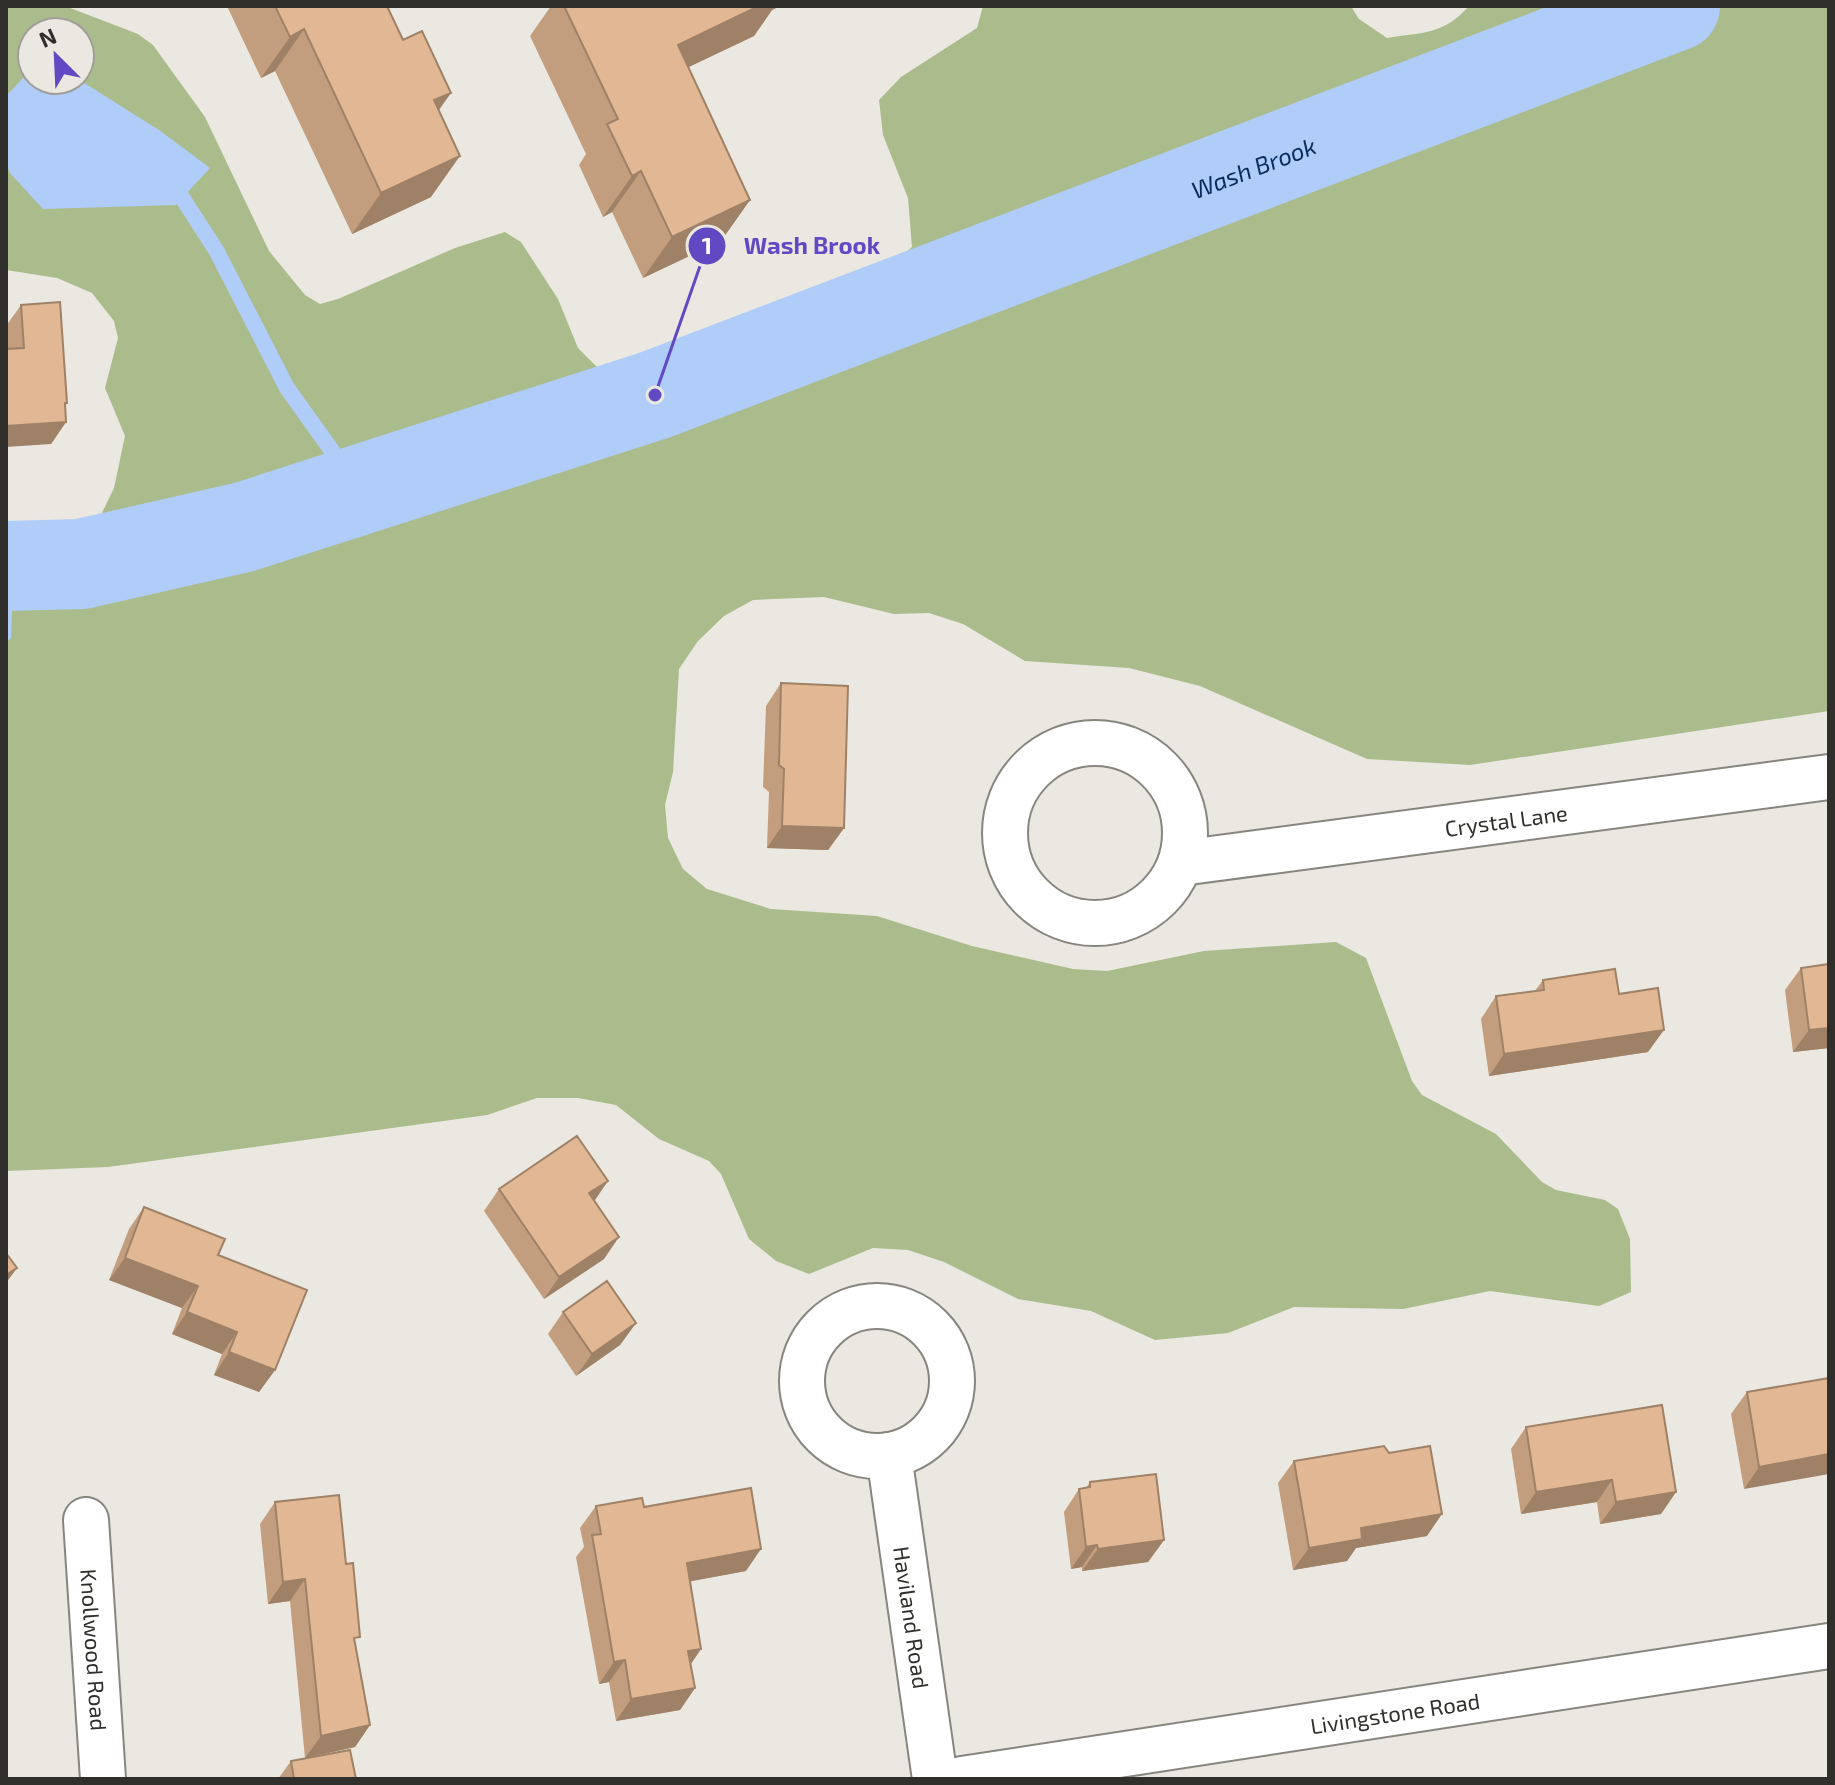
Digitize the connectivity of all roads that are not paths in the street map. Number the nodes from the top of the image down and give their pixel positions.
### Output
1 (1829, 777) edge
2 (1181, 863) junction
3 (889, 1455) dead end
4 (86, 1520) dead end
5 (1829, 1646) edge
6 (103, 1779) edge
7 (935, 1779) edge
8 (962, 1779) edge

1 - 2 street, Crystal Lane
2 - 2 street
3 - 7 street, Haviland Road
4 - 6 street, Knollwood Road
5 - 8 street, Livingstone Road

